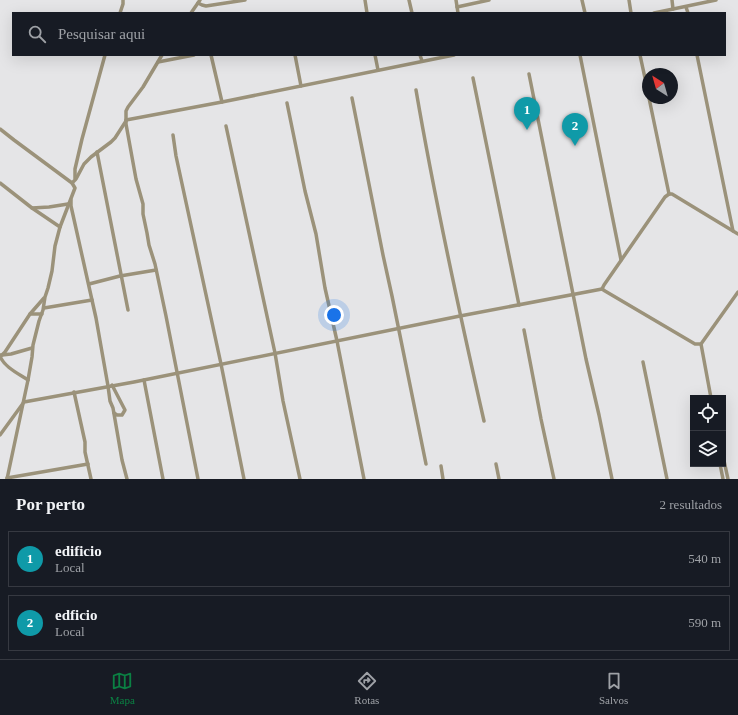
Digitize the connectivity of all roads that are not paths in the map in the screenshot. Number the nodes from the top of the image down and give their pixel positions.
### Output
1 (123, 0) edge
2 (245, 0) edge
3 (365, 0) edge
4 (409, 0) edge
5 (456, 0) edge
6 (489, 0) edge
7 (582, 0) edge
8 (628, 0) edge
9 (672, 0) edge
10 (716, 0) edge
11 (199, 1) edge
12 (457, 7) junction
13 (686, 7) junction
14 (673, 9) junction
15 (120, 12) edge
16 (192, 12) edge
17 (367, 12) edge
18 (412, 12) edge
19 (458, 12) edge
20 (585, 12) edge
21 (631, 12) edge
22 (659, 12) edge
23 (688, 12) edge
24 (105, 56) edge
25 (161, 56) edge
26 (189, 56) edge
27 (211, 56) edge
28 (295, 56) edge
29 (375, 56) edge
30 (420, 56) edge
31 (449, 56) edge
32 (580, 56) edge
33 (640, 56) edge
34 (697, 56) edge
35 (422, 61) junction
36 (158, 62) junction
37 (643, 68) edge
38 (378, 70) junction
39 (529, 74) dead end
40 (473, 78) dead end
41 (301, 86) junction
42 (416, 90) dead end
43 (352, 98) dead end
44 (222, 102) junction
45 (287, 103) dead end
46 (650, 104) edge
47 (126, 120) junction
48 (226, 126) dead end
49 (0, 129) edge
50 (173, 135) dead end
51 (97, 152) junction
52 (74, 181) junction
53 (0, 183) edge
54 (669, 194) junction
55 (71, 199) junction
56 (68, 204) junction
57 (32, 208) junction
58 (60, 227) junction
59 (734, 231) junction
60 (738, 234) edge
61 (621, 260) junction
62 (156, 270) junction
63 (120, 276) junction
64 (89, 284) junction
65 (602, 289) junction
66 (738, 292) edge
67 (573, 294) junction
68 (45, 298) junction
69 (92, 300) junction
70 (519, 305) junction
71 (44, 308) junction
72 (128, 310) dead end
73 (30, 314) junction
74 (42, 314) junction
75 (460, 316) junction
76 (398, 328) junction
77 (524, 330) dead end
78 (337, 341) junction
79 (701, 344) junction
80 (32, 348) junction
81 (275, 353) junction
82 (0, 356) edge
83 (643, 362) dead end
84 (221, 364) junction
85 (178, 373) junction
86 (28, 380) junction
87 (144, 380) junction
88 (110, 386) junction
89 (74, 392) junction
90 (710, 395) edge
91 (24, 402) junction
92 (114, 413) junction
93 (484, 421) dead end
94 (0, 435) edge
95 (88, 464) junction
96 (426, 464) dead end
97 (496, 464) dead end
98 (441, 466) dead end
99 (720, 467) edge
100 (725, 468) edge
101 (7, 479) edge
102 (91, 479) edge
103 (127, 479) edge
104 (163, 479) edge
105 (198, 479) edge
106 (244, 479) edge
107 (300, 479) edge
108 (364, 479) edge
109 (443, 479) edge
110 (499, 479) edge
111 (554, 479) edge
112 (612, 479) edge
113 (667, 479) edge
114 (723, 479) edge
115 (728, 479) edge

1 - 15 street
2 - 11 street
3 - 17 street
4 - 18 street
5 - 12 street
6 - 12 street
7 - 20 street
8 - 21 street
9 - 14 street
10 - 13 street
11 - 16 street
12 - 19 street
13 - 14 street
13 - 23 street
14 - 22 street
24 - 52 street
25 - 36 street
26 - 36 street
27 - 44 street
28 - 41 street
29 - 38 street
30 - 35 street
31 - 35 street
32 - 61 street
33 - 37 street
34 - 59 street
35 - 38 street
36 - 47 street
38 - 41 street
39 - 67 street
40 - 70 street
41 - 44 street
42 - 75 street
43 - 76 street
44 - 47 street
45 - 78 street
46 - 54 street
47 - 51 street
47 - 62 street
48 - 81 street
49 - 52 street
50 - 84 street
51 - 52 street
51 - 63 street
52 - 55 street
53 - 57 street
54 - 59 street
54 - 61 street
55 - 56 street
55 - 64 street
56 - 57 street
56 - 58 street
57 - 58 street
58 - 68 street
59 - 60 street
61 - 65 street
62 - 63 street
62 - 85 street
63 - 64 street
63 - 72 street
64 - 69 street
65 - 67 street
65 - 79 street
66 - 79 street
67 - 70 street
67 - 112 street
68 - 71 street
68 - 73 street
69 - 71 street
69 - 88 street
70 - 75 street
71 - 74 street
73 - 74 street
73 - 82 street
74 - 80 street
75 - 76 street
75 - 93 street
76 - 78 street
76 - 96 street
77 - 111 street
78 - 81 street
78 - 108 street
79 - 90 street
80 - 82 street
80 - 86 street
81 - 84 street
81 - 107 street
82 - 86 street
83 - 113 street
84 - 85 street
84 - 106 street
85 - 87 street
85 - 105 street
86 - 91 street
87 - 88 street
87 - 104 street
88 - 89 street
88 - 92 street
88 - 92 street
89 - 91 street
89 - 95 street
91 - 94 street
91 - 101 street
92 - 103 street
95 - 101 street
95 - 102 street
97 - 110 street
98 - 109 street
99 - 114 street
100 - 115 street

